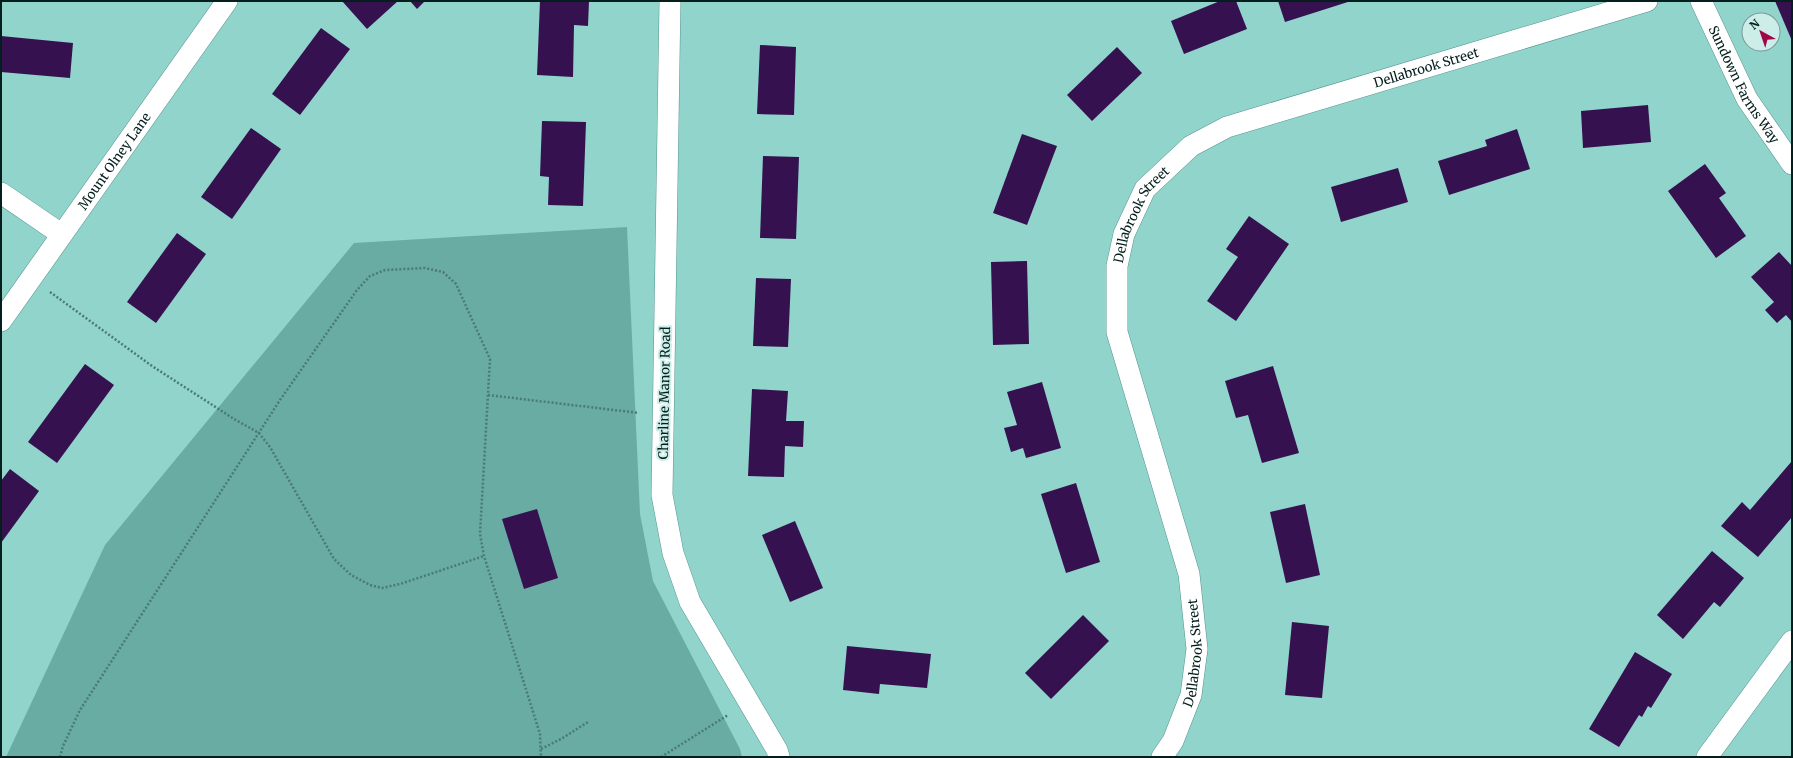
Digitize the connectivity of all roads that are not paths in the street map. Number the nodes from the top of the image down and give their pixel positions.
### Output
1 (227, 1) edge
2 (670, 1) edge
3 (1647, 1) edge
4 (1701, 1) edge
5 (1792, 164) edge
6 (1, 193) edge
7 (62, 234) junction
8 (1, 321) edge
9 (1792, 641) edge
10 (779, 757) edge
11 (1162, 757) edge
12 (1707, 757) edge

1 - 7 street, Mount Olney Lane
2 - 10 street, Charline Manor Road
3 - 11 street, Dellabrook Street
4 - 5 street, Sundown Farms Way
6 - 7 street
7 - 8 street, Mount Olney Lane
9 - 12 street

